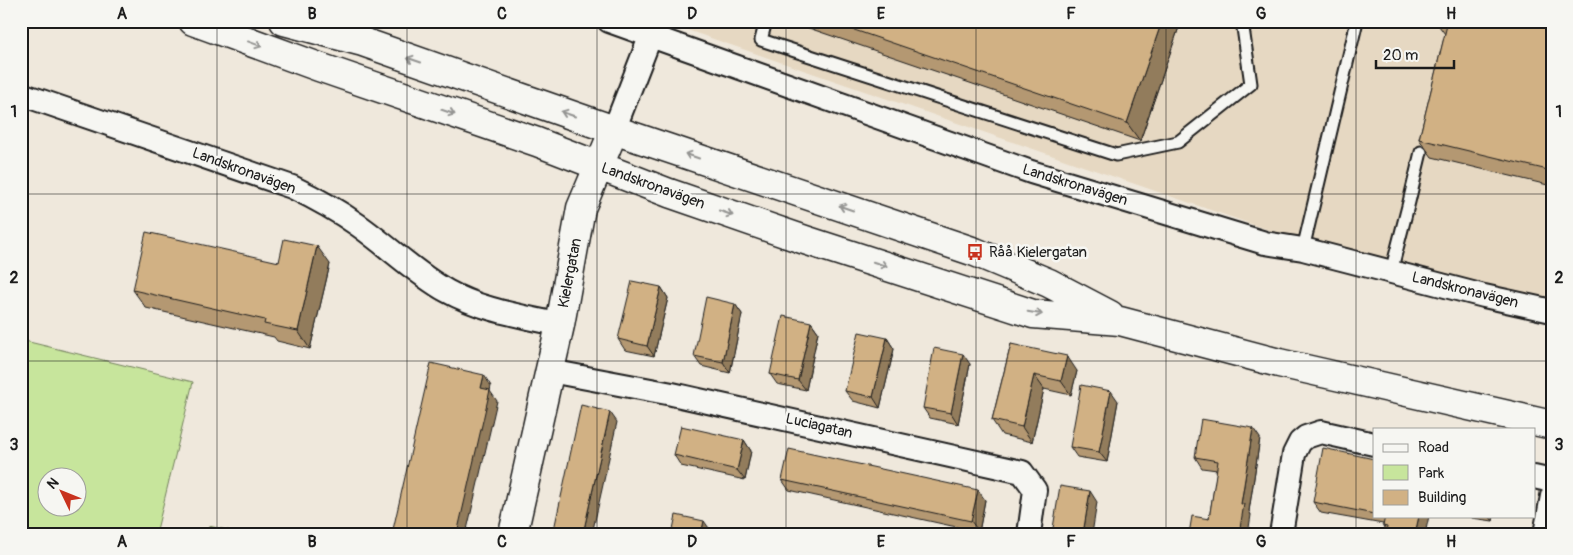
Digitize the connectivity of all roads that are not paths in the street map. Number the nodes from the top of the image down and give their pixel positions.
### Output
1 (193, 21) edge
2 (284, 21) edge
3 (609, 21) edge
4 (766, 21) edge
5 (1242, 21) edge
6 (1357, 21) edge
7 (653, 28) edge
8 (21, 94) edge
9 (614, 130) junction
10 (1420, 152) edge
11 (598, 166) junction
12 (1303, 249) junction
13 (1390, 272) junction
14 (1552, 311) edge
15 (1120, 321) junction
16 (560, 325) junction
17 (550, 371) junction
18 (1552, 425) edge
19 (1373, 444) edge
20 (1536, 477) edge
21 (1552, 481) edge
22 (1552, 496) edge
23 (513, 534) edge
24 (1029, 534) edge
25 (1281, 534) edge
26 (1545, 534) edge

1 -> 11 main road, Landskronavägen
9 -> 2 main road, Landskronavägen
3 - 7 street, Landskronavägen
4 - 5 lane
6 - 12 lane
7 - 9 street, Kielergatan
7 - 12 street, Landskronavägen
8 - 16 street, Landskronavägen
9 - 11 main road, Kielergatan
15 -> 9 main road, Landskronavägen
10 - 13 lane
11 -> 15 main road, Landskronavägen
11 - 16 main road, Kielergatan
12 - 13 street, Landskronavägen
13 - 14 street, Landskronavägen
15 - 18 main road, Landskronavägen
16 - 17 main road, Kielergatan
17 - 23 main road, Kielergatan
17 - 24 street, Luciagatan
19 - 25 street
20 - 21 street
22 - 26 street

